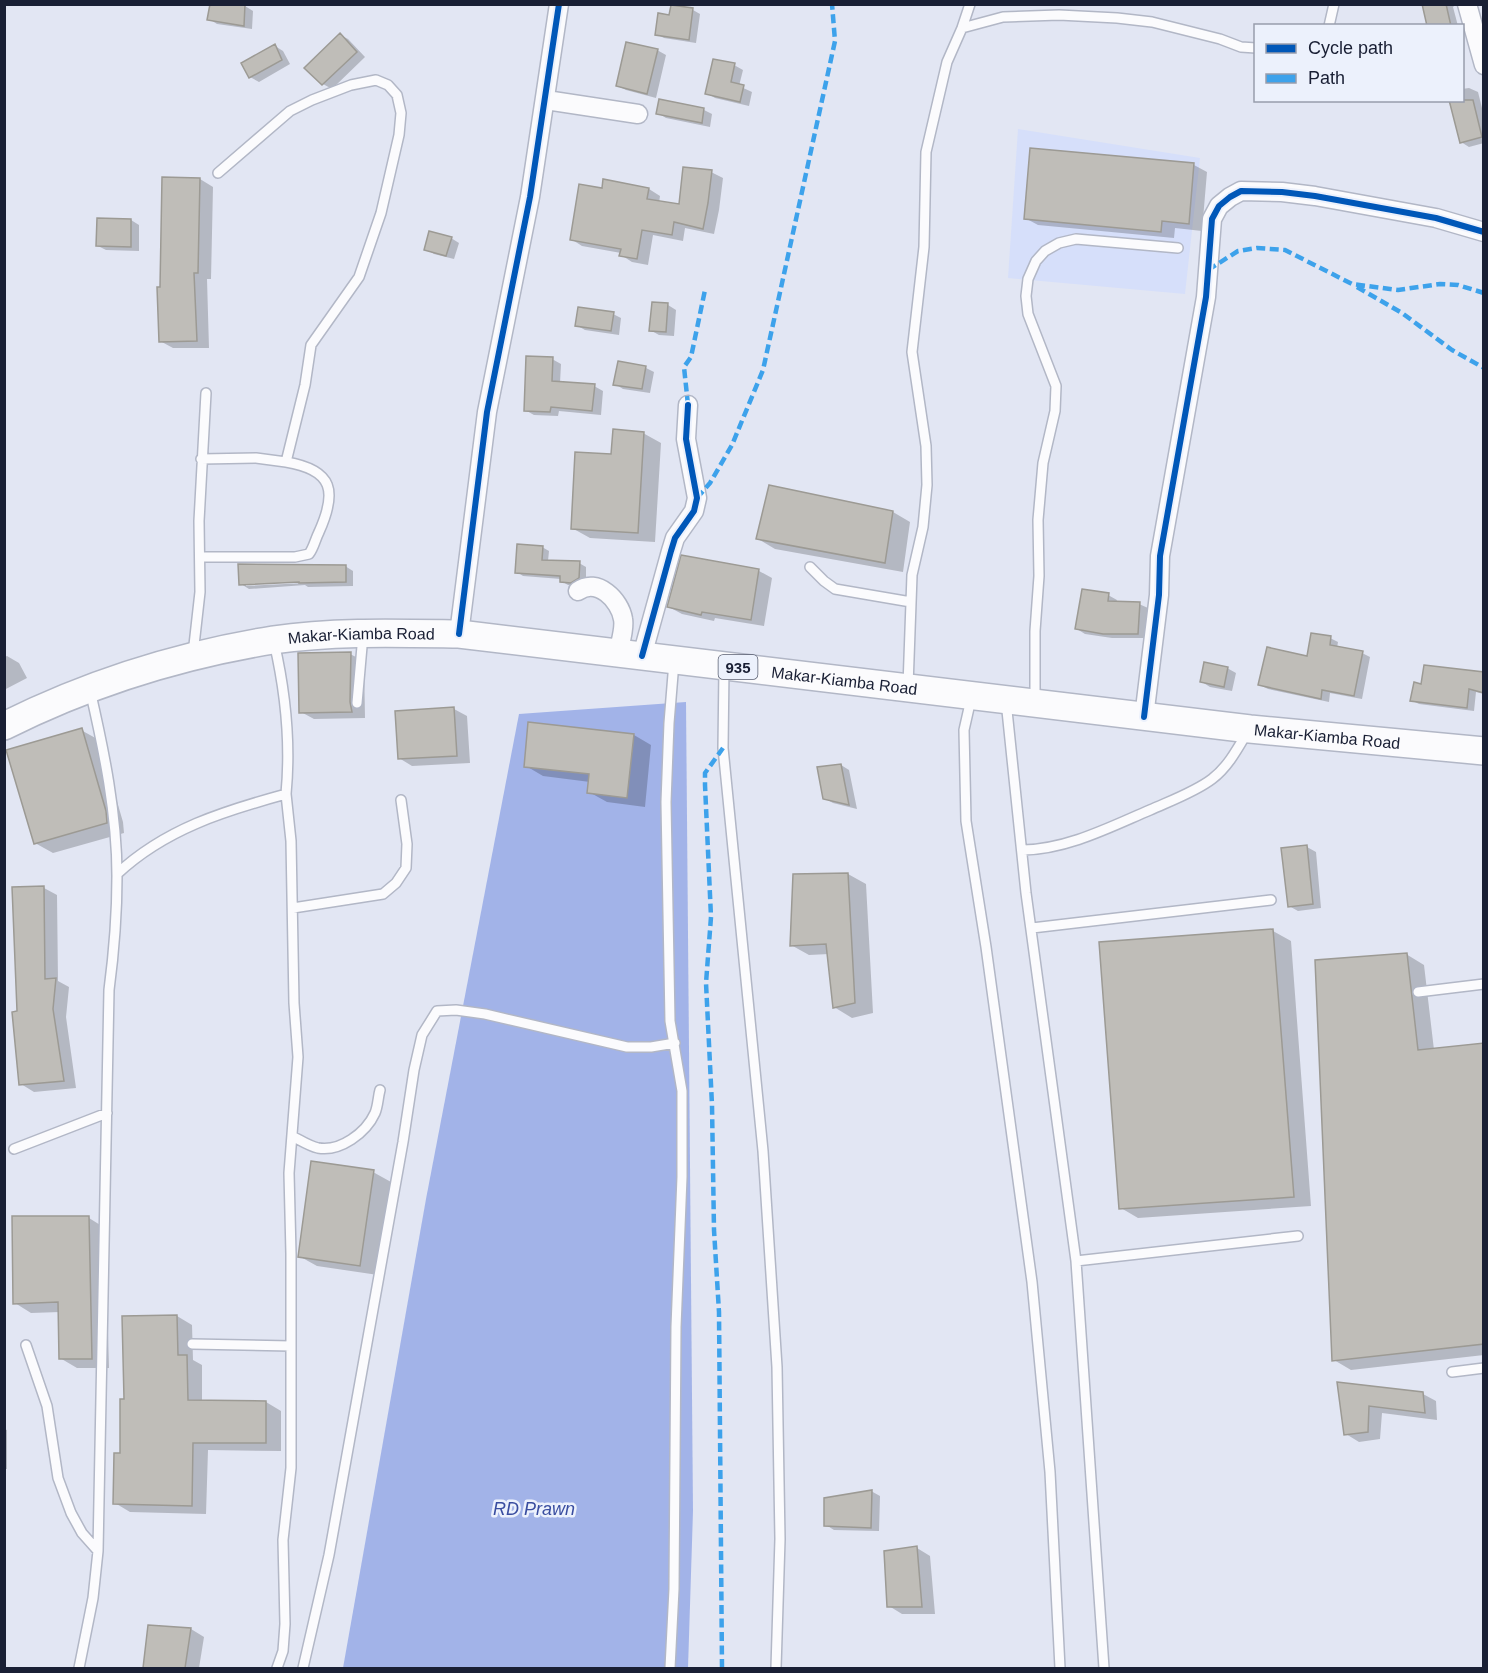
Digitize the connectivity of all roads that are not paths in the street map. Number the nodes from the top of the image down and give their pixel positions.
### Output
1 (559, 4) edge
2 (970, 4) edge
3 (1334, 4) edge
4 (1467, 4) edge
5 (1329, 24) edge
6 (962, 28) junction
7 (1254, 48) edge
8 (1484, 65) edge
9 (546, 100) junction
10 (638, 114) dead end
11 (218, 173) dead end
12 (1484, 232) edge
13 (1178, 249) dead end
14 (206, 393) dead end
15 (688, 405) dead end
16 (201, 459) junction
17 (286, 462) junction
18 (200, 557) junction
19 (810, 567) dead end
20 (578, 591) dead end
21 (911, 602) junction
22 (364, 632) junction
23 (459, 634) junction
24 (273, 640) junction
25 (630, 654) junction
26 (192, 656) junction
27 (674, 660) junction
28 (724, 665) junction
29 (90, 688) junction
30 (908, 688) junction
31 (972, 696) junction
32 (1006, 701) junction
33 (357, 703) dead end
34 (1035, 704) junction
35 (1144, 717) junction
36 (4, 726) edge
37 (1250, 729) junction
38 (1484, 751) edge
39 (286, 794) junction
40 (401, 800) dead end
41 (1023, 850) junction
42 (117, 874) junction
43 (1271, 900) dead end
44 (293, 908) junction
45 (1032, 928) junction
46 (1484, 984) edge
47 (1418, 992) dead end
48 (675, 1043) junction
49 (380, 1090) dead end
50 (107, 1113) junction
51 (292, 1136) junction
52 (14, 1149) dead end
53 (1298, 1236) dead end
54 (1076, 1261) junction
55 (192, 1344) dead end
56 (26, 1345) dead end
57 (291, 1346) junction
58 (1484, 1368) edge
59 (1452, 1372) dead end
60 (98, 1551) junction
61 (79, 1668) edge
62 (278, 1668) edge
63 (303, 1668) edge
64 (670, 1668) edge
65 (776, 1668) edge
66 (1060, 1668) edge
67 (1104, 1668) edge

1 - 9 street
2 - 6 lane
3 - 5 lane
4 - 8 street
6 - 7 lane
6 - 21 lane
9 - 10 street
9 - 23 street
11 - 17 lane
12 - 35 street
13 - 34 lane
14 - 16 lane
15 - 25 street
16 - 17 lane
16 - 18 lane
17 - 18 lane
18 - 26 lane
19 - 21 lane
20 - 25 street
21 - 30 lane
22 - 23 main road, Makar-Kiamba Road / 935
22 - 24 main road, Makar-Kiamba Road / 935
22 - 33 lane
23 - 25 main road, Makar-Kiamba Road / 935
24 - 26 main road, Makar-Kiamba Road / 935
24 - 39 lane
25 - 27 main road, Makar-Kiamba Road / 935
26 - 29 main road, Makar-Kiamba Road / 935
27 - 28 main road, Makar-Kiamba Road / 935
27 - 48 lane
28 - 30 main road, Makar-Kiamba Road / 935
28 - 65 lane
29 - 36 main road, Makar-Kiamba Road / 935
29 - 42 lane
30 - 31 main road, Makar-Kiamba Road / 935
31 - 32 main road, Makar-Kiamba Road / 935
31 - 66 lane
32 - 34 main road, Makar-Kiamba Road / 935
32 - 41 lane
34 - 35 main road, Makar-Kiamba Road / 935
35 - 37 main road, Makar-Kiamba Road / 935
37 - 38 main road, Makar-Kiamba Road / 935
37 - 41 lane
39 - 42 lane
39 - 44 lane
40 - 44 lane
41 - 45 lane
42 - 50 lane
43 - 45 lane
44 - 51 lane
45 - 54 lane
46 - 47 lane
48 - 63 lane
48 - 64 lane
49 - 51 lane
50 - 52 lane
50 - 60 lane
51 - 57 lane
53 - 54 lane
54 - 67 lane
55 - 57 lane
56 - 60 lane
57 - 62 lane
58 - 59 lane
60 - 61 lane

